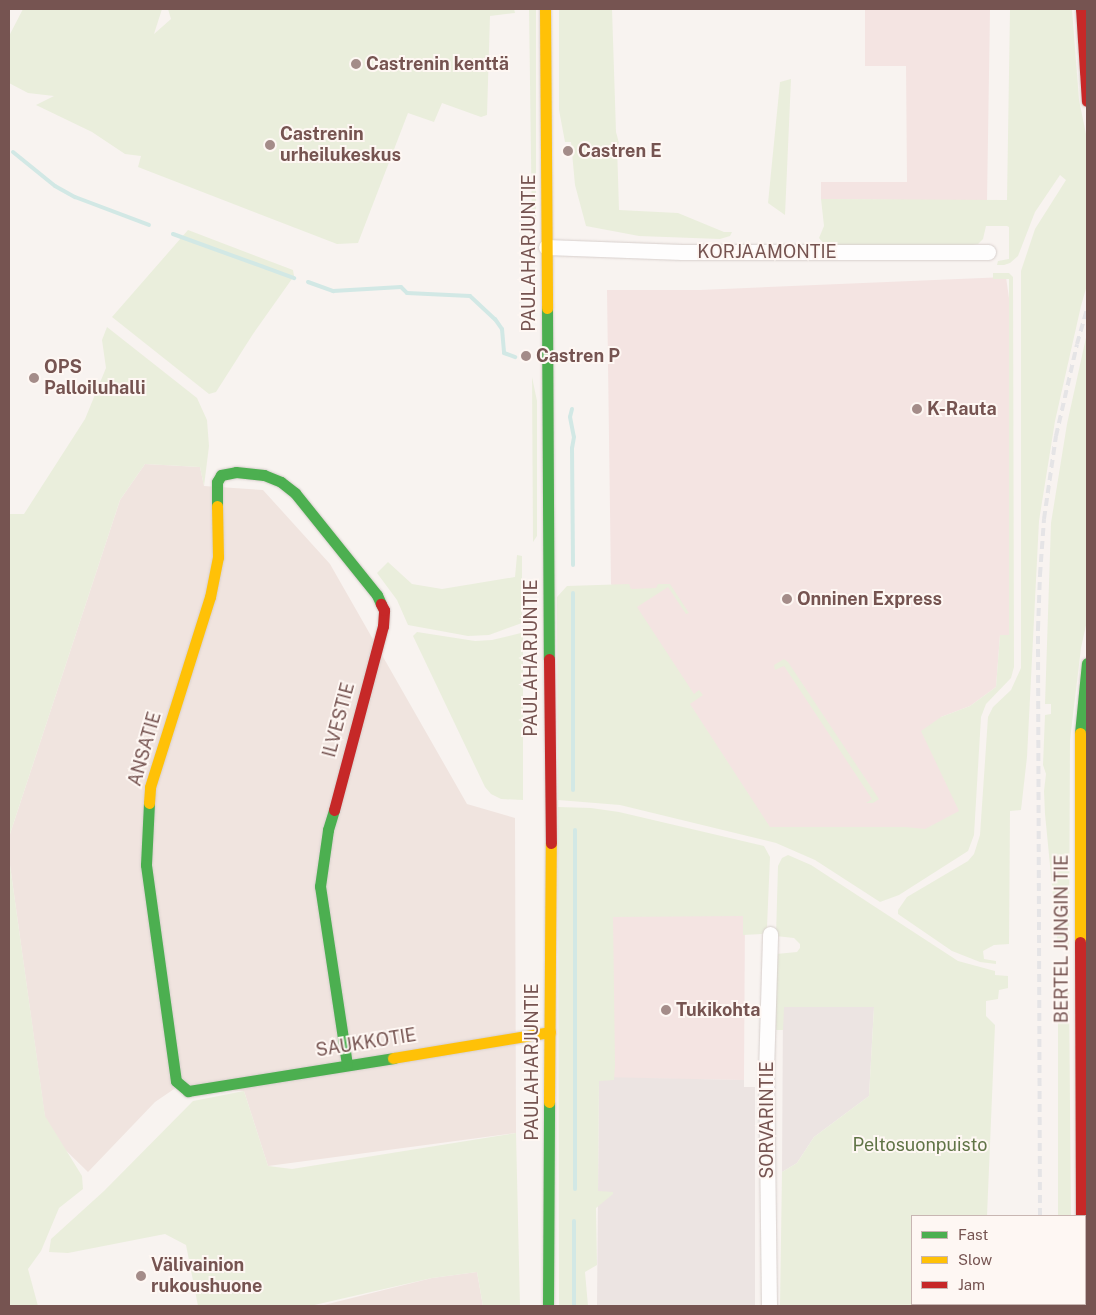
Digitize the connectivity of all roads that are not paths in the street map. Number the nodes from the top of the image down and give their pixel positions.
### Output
1 (545, 9) edge
2 (1081, 9) edge
3 (1087, 101) edge
4 (546, 247) junction
5 (988, 252) dead end
6 (221, 475) joint
7 (1087, 663) edge
8 (1083, 904) edge
9 (770, 934) dead end
10 (550, 1032) junction
11 (347, 1064) junction
12 (188, 1091) joint
13 (1081, 1215) edge
14 (548, 1306) edge
15 (769, 1306) edge

1 - 4 main road, PAULAHARJUNTIE
2 - 3 main road
4 - 5 street, KORJAAMONTIE
4 - 10 main road, PAULAHARJUNTIE
6 - 11 main road, ILVESTIE
6 - 12 main road, ANSATIE
7 - 8 main road, BERTEL JUNGIN TIE
8 - 13 main road, BERTEL JUNGIN TIE
9 - 15 street, SORVARINTIE
10 - 11 main road, SAUKKOTIE
10 - 14 main road, PAULAHARJUNTIE
11 - 12 main road, SAUKKOTIE

